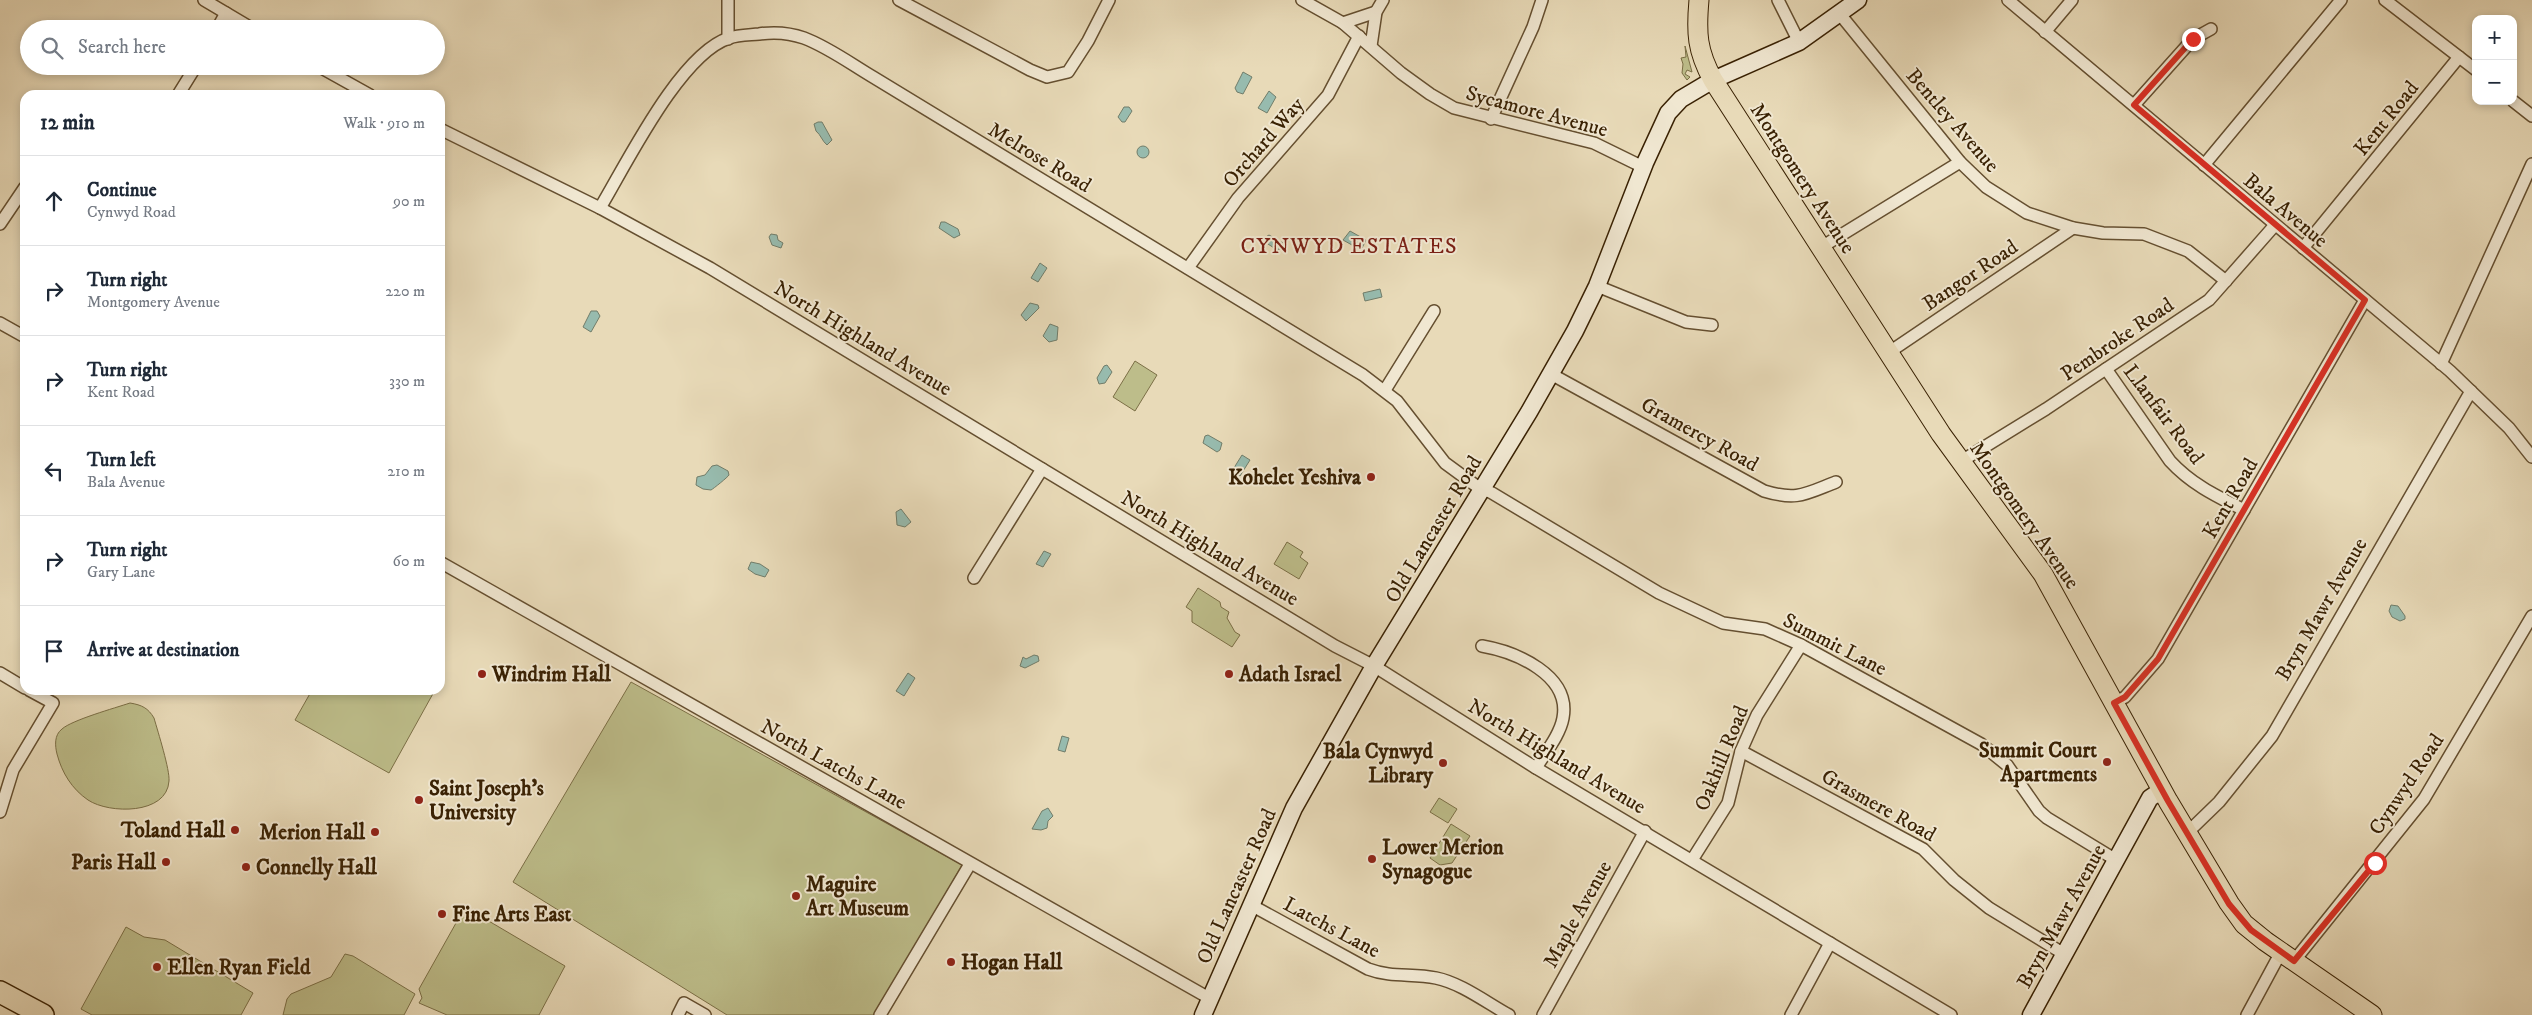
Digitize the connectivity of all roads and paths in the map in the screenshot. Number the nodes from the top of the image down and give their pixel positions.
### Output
1 (204, 0) edge
2 (728, 0) edge
3 (899, 0) edge
4 (1109, 0) edge
5 (1302, 0) edge
6 (1384, 0) edge
7 (1542, 0) edge
8 (1699, 0) edge
9 (1778, 0) edge
10 (1858, 0) edge
11 (2008, 0) edge
12 (2072, 0) edge
13 (2341, 0) edge
14 (2385, 0) edge
15 (1376, 12) junction
16 (226, 13) junction
17 (1839, 13) junction
18 (222, 20) edge
19 (238, 20) edge
20 (1343, 23) junction
21 (2211, 29) dead end
22 (2045, 32) junction
23 (1359, 36) junction
24 (728, 39) junction
25 (1799, 42) junction
26 (1371, 46) junction
27 (2460, 57) junction
28 (2472, 67) edge
29 (190, 75) edge
30 (334, 75) edge
31 (1713, 80) junction
32 (181, 90) edge
33 (361, 90) edge
34 (2517, 104) edge
35 (2134, 105) junction
36 (2532, 116) edge
37 (1491, 119) junction
38 (445, 130) edge
39 (1960, 162) junction
40 (2532, 164) edge
41 (2204, 165) junction
42 (1644, 167) junction
43 (20, 194) edge
44 (600, 208) junction
45 (0, 224) edge
46 (2275, 225) junction
47 (2073, 228) junction
48 (1820, 248) junction
49 (2303, 248) junction
50 (1188, 268) junction
51 (2226, 281) junction
52 (1597, 286) junction
53 (2365, 300) junction
54 (1434, 311) dead end
55 (0, 323) edge
56 (1712, 325) dead end
57 (20, 334) edge
58 (1888, 353) junction
59 (2441, 364) junction
60 (2106, 369) junction
61 (1551, 374) junction
62 (1385, 390) junction
63 (2471, 392) junction
64 (2532, 457) edge
65 (1960, 462) junction
66 (1042, 469) junction
67 (1836, 482) dead end
68 (1483, 488) junction
69 (2244, 510) junction
70 (445, 565) edge
71 (974, 578) dead end
72 (2532, 616) edge
73 (1801, 645) junction
74 (1482, 646) dead end
75 (1374, 666) junction
76 (0, 673) edge
77 (20, 685) edge
78 (38, 695) edge
79 (2114, 703) junction
80 (1742, 751) junction
81 (1536, 768) junction
82 (2162, 790) junction
83 (0, 812) edge
84 (1645, 832) junction
85 (2187, 833) junction
86 (1692, 860) junction
87 (2116, 860) junction
88 (970, 864) junction
89 (1251, 905) junction
90 (1830, 943) junction
91 (2064, 954) junction
92 (2288, 957) junction
93 (0, 992) edge
94 (1210, 998) junction
95 (43, 1015) edge
96 (678, 1015) edge
97 (704, 1015) edge
98 (880, 1015) edge
99 (1203, 1015) edge
100 (1509, 1015) edge
101 (1543, 1015) edge
102 (1791, 1015) edge
103 (1951, 1015) edge
104 (2031, 1015) edge
105 (2247, 1015) edge
106 (2372, 1015) edge

1 - 16 street
2 - 24 street
3 - 4 street
5 - 20 street, Sycamore Avenue
6 - 15 street
7 - 37 street
8 - 31 main road, Montgomery Avenue
9 - 25 street
10 - 17 main road, Old Lancaster Road
11 - 22 street, Bala Avenue
12 - 22 street
13 - 41 street
14 - 27 street
15 - 20 street
15 - 26 street
16 - 18 street
16 - 19 street
17 - 25 main road, Old Lancaster Road
17 - 39 street, Bentley Avenue
20 - 23 street, Sycamore Avenue
21 - 35 street
22 - 35 street, Bala Avenue
23 - 26 street, Sycamore Avenue
23 - 50 street, Orchard Way
24 - 44 street, Melrose Road
24 - 50 street, Melrose Road
25 - 31 main road, Old Lancaster Road
26 - 37 street, Sycamore Avenue
27 - 28 street
27 - 49 street, Kent Road
29 - 32 street
30 - 33 street
31 - 42 main road, Old Lancaster Road
31 - 48 main road, Montgomery Avenue
34 - 36 street
35 - 41 street, Bala Avenue
37 - 42 street, Sycamore Avenue
38 - 44 street, North Highland Avenue
39 - 47 street, Bentley Avenue
39 - 48 street
40 - 59 street
41 - 46 street, Bala Avenue
42 - 52 main road, Old Lancaster Road
43 - 45 street
44 - 66 street, North Highland Avenue
46 - 49 street, Bala Avenue
46 - 51 street, Pembroke Road
47 - 51 street, Bentley Avenue
47 - 58 street, Bangor Road
48 - 58 main road, Montgomery Avenue
49 - 53 street, Bala Avenue
50 - 62 street, Melrose Road
51 - 60 street, Pembroke Road
52 - 56 street
52 - 61 main road, Old Lancaster Road
53 - 59 street, Bala Avenue
53 - 69 street, Kent Road
54 - 62 street
55 - 57 street
58 - 65 main road, Montgomery Avenue
59 - 63 street, Bala Avenue
60 - 65 street, Pembroke Road
60 - 69 street, Llanfair Road
61 - 67 street, Gramercy Road
61 - 68 main road, Old Lancaster Road
62 - 68 street, Melrose Road
63 - 64 street, Bala Avenue
63 - 85 street, Bryn Mawr Avenue
65 - 79 main road, Montgomery Avenue
66 - 71 street
66 - 75 street, North Highland Avenue
68 - 73 street, Summit Lane
68 - 75 main road, Old Lancaster Road
69 - 79 street, Kent Road
70 - 88 street, North Latchs Lane
72 - 92 street, Cynwyd Road
73 - 80 street, Oakhill Road
73 - 87 street, Summit Lane
74 - 81 street
75 - 81 street, North Highland Avenue
75 - 89 main road, Old Lancaster Road
76 - 77 street
78 - 83 street
79 - 82 main road, Montgomery Avenue
80 - 86 street, Oakhill Road
80 - 91 street, Grasmere Road
81 - 84 street, North Highland Avenue
82 - 85 main road, Montgomery Avenue
82 - 87 main road, Bryn Mawr Avenue
84 - 86 street, North Highland Avenue
84 - 101 street, Maple Avenue
85 - 92 main road, Montgomery Avenue
86 - 90 street, North Highland Avenue
87 - 91 main road, Bryn Mawr Avenue
88 - 94 street, North Latchs Lane
88 - 98 street
89 - 94 main road, Old Lancaster Road
89 - 100 street, Latchs Lane
90 - 102 street
90 - 103 street, North Highland Avenue
91 - 104 main road, Bryn Mawr Avenue
92 - 105 street, Cynwyd Road
92 - 106 main road, Montgomery Avenue
93 - 95 highway
94 - 99 main road, Old Lancaster Road
96 - 97 street

